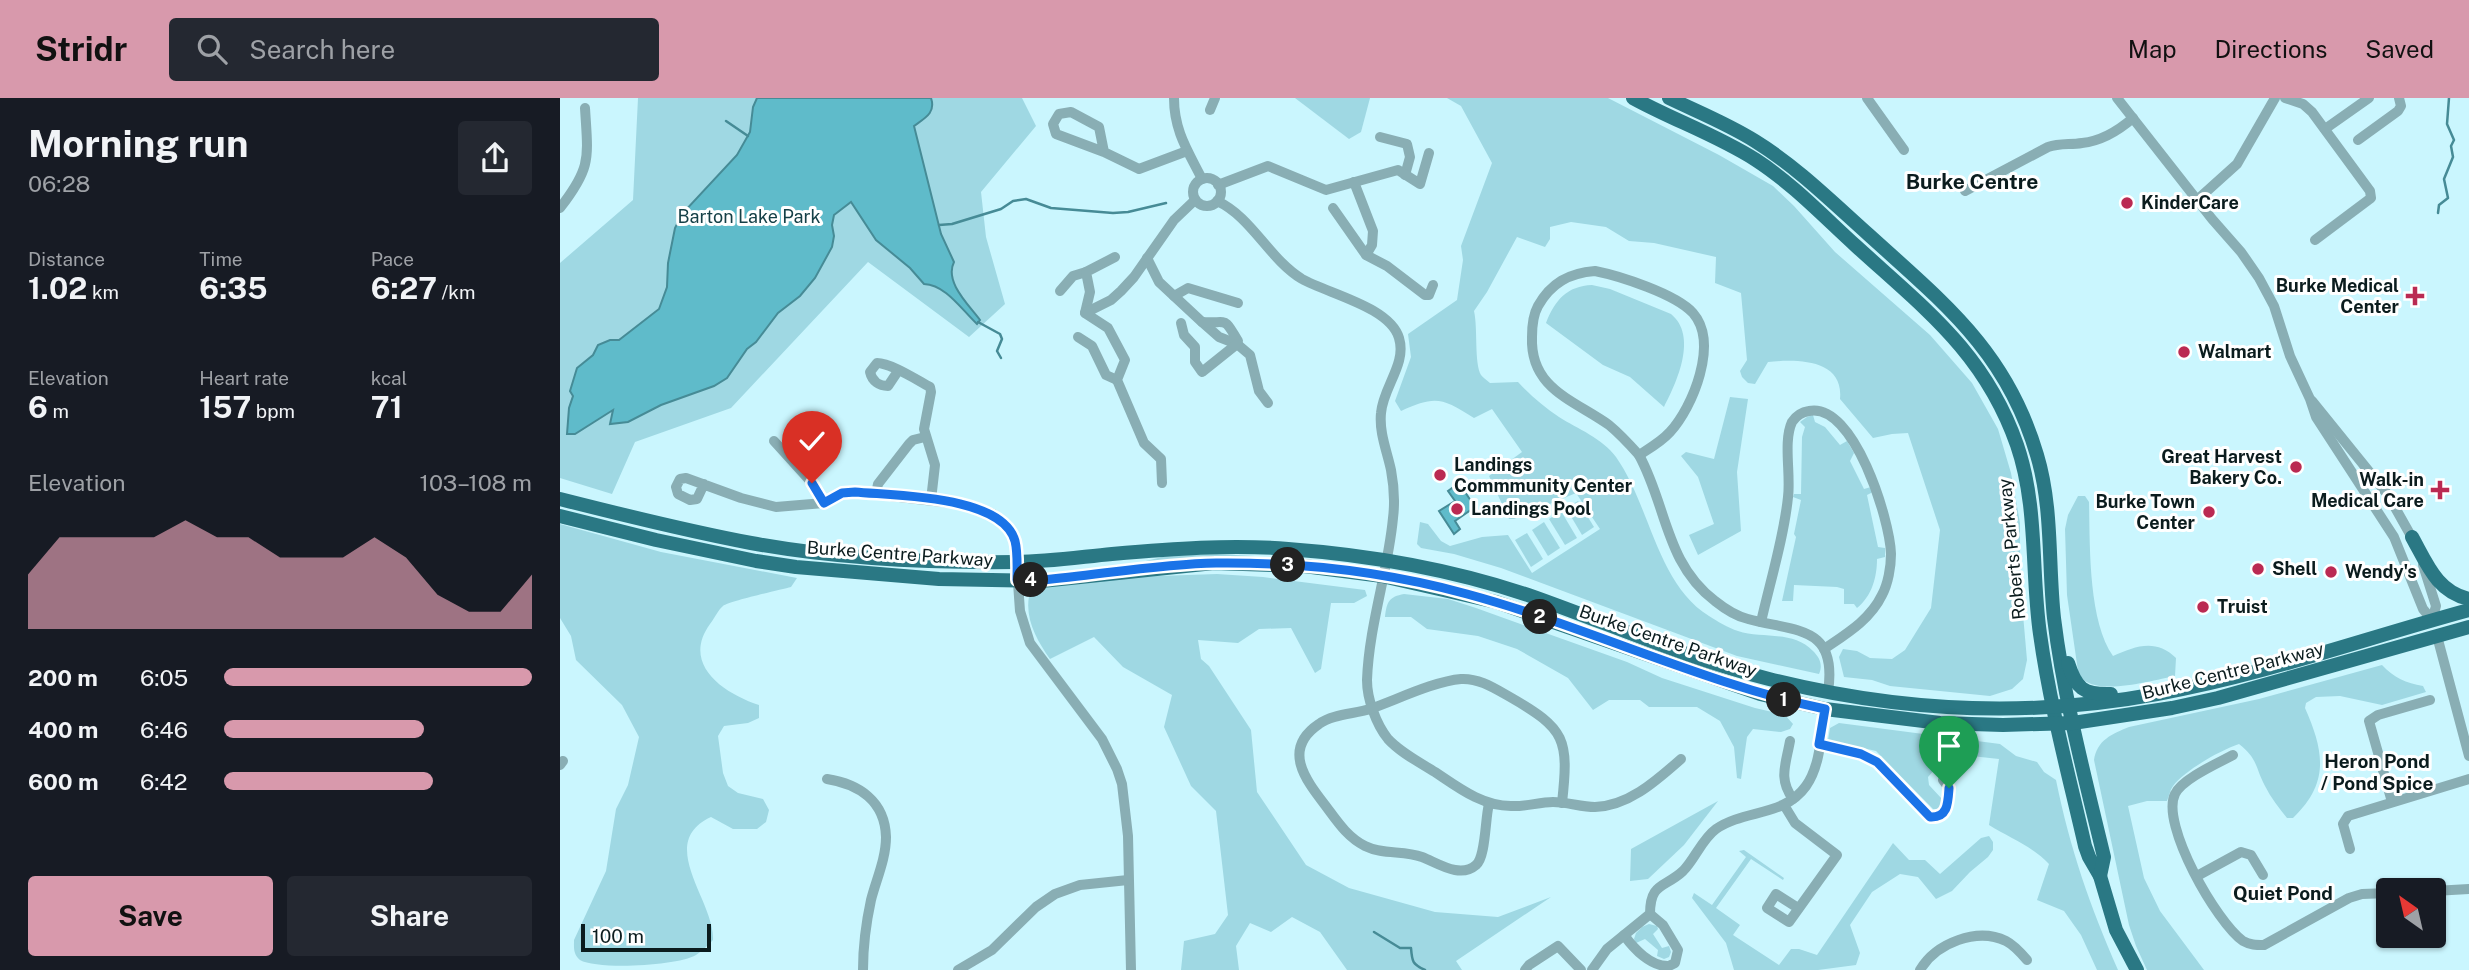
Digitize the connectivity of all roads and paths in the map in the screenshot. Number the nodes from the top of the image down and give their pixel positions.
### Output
1 (1174, 98) edge
2 (1215, 98) edge
3 (1633, 98) edge
4 (1669, 98) edge
5 (2117, 98) edge
6 (2275, 98) edge
7 (2285, 98) edge
8 (2369, 98) edge
9 (2399, 98) edge
10 (1873, 101) edge
11 (585, 108) dead end
12 (1210, 110) dead end
13 (2133, 118) junction
14 (2325, 129) junction
15 (1380, 137) dead end
16 (2358, 140) dead end
17 (1904, 150) dead end
18 (1187, 151) junction
19 (1104, 152) junction
20 (1429, 153) dead end
21 (1405, 175) junction
22 (1202, 179) junction
23 (1354, 182) junction
24 (1218, 185) junction
25 (1965, 191) dead end
26 (1195, 200) junction
27 (2197, 200) junction
28 (1217, 201) junction
29 (560, 208) edge
30 (1333, 208) dead end
31 (2315, 240) dead end
32 (1366, 255) junction
33 (1115, 257) dead end
34 (1147, 258) junction
35 (1086, 272) junction
36 (1433, 285) dead end
37 (1060, 291) dead end
38 (1174, 296) junction
39 (1238, 303) dead end
40 (1084, 313) junction
41 (1181, 323) dead end
42 (1078, 337) dead end
43 (1237, 344) junction
44 (898, 370) dead end
45 (1118, 380) junction
46 (2310, 399) junction
47 (1268, 403) dead end
48 (925, 437) junction
49 (774, 441) dead end
50 (1640, 455) junction
51 (1163, 483) dead end
52 (704, 484) dead end
53 (876, 494) junction
54 (560, 499) edge
55 (931, 500) junction
56 (824, 503) junction
57 (560, 516) edge
58 (2412, 537) junction
59 (1387, 559) junction
60 (1017, 562) junction
61 (1382, 576) junction
62 (1017, 580) junction
63 (2469, 599) edge
64 (2469, 610) edge
65 (2054, 618) junction
66 (2432, 620) junction
67 (1761, 622) junction
68 (2469, 626) edge
69 (2437, 636) junction
70 (1824, 649) junction
71 (2192, 687) junction
72 (1828, 692) junction
73 (2430, 700) dead end
74 (2069, 706) junction
75 (2053, 707) junction
76 (1372, 708) junction
77 (1825, 709) junction
78 (2065, 723) junction
79 (1790, 741) dead end
80 (1819, 744) junction
81 (2233, 755) dead end
82 (2469, 756) edge
83 (1681, 759) dead end
84 (827, 779) dead end
85 (2469, 779) edge
86 (1943, 780) dead end
87 (1788, 802) junction
88 (2392, 802) junction
89 (1562, 803) junction
90 (1489, 804) junction
91 (2350, 849) dead end
92 (2263, 874) dead end
93 (2197, 876) junction
94 (1128, 880) junction
95 (2469, 889) edge
96 (2446, 890) edge
97 (2376, 894) edge
98 (1798, 908) dead end
99 (1650, 914) junction
100 (1624, 935) junction
101 (2027, 960) dead end
102 (863, 970) edge
103 (958, 970) edge
104 (1131, 970) edge
105 (1525, 970) edge
106 (1581, 970) edge
107 (1592, 970) edge
108 (1920, 970) edge
109 (2137, 970) edge

1 - 18 street
2 - 12 street
3 - 75 main road, Roberts Parkway
4 - 65 main road, Roberts Parkway
5 - 13 street
6 - 27 street
7 - 14 street
8 - 14 street
9 - 16 street
10 - 17 street
11 - 29 street
13 - 25 street
13 - 27 street
14 - 31 street
15 - 21 street
18 - 19 street
18 - 22 street
19 - 19 street
20 - 21 street
21 - 23 street
22 - 24 street
22 - 26 street
23 - 24 street
23 - 32 street
24 - 28 street
26 - 28 street
26 - 34 street
27 - 46 street
28 - 59 street
30 - 32 street
32 - 36 street
33 - 35 street
34 - 38 street
34 - 40 street
35 - 37 street
35 - 40 street
38 - 39 street
38 - 43 street
40 - 45 street
41 - 43 street
42 - 45 street
43 - 47 street
44 - 48 street
45 - 51 street
46 - 58 street
46 - 66 street
48 - 53 street
48 - 55 street
49 - 56 street
50 - 50 street
50 - 67 street
52 - 56 street
53 - 55 street
53 - 56 street
54 - 60 main road, Burke Centre Parkway
55 - 60 street
57 - 62 main road, Burke Centre Parkway
58 - 63 main road
58 - 66 street
59 - 60 main road, Burke Centre Parkway
59 - 61 street
59 - 72 main road, Burke Centre Parkway
60 - 62 street
61 - 62 main road, Burke Centre Parkway
61 - 76 street
61 - 77 main road, Burke Centre Parkway
62 - 94 street
64 - 66 main road, Burke Centre Parkway
65 - 71 main road
65 - 74 main road, Roberts Parkway
66 - 69 main road
66 - 71 main road, Burke Centre Parkway
67 - 70 street
67 - 70 street
68 - 69 main road, Burke Centre Parkway
69 - 78 main road, Burke Centre Parkway
69 - 82 street
70 - 72 street
71 - 74 main road, Burke Centre Parkway
72 - 75 main road, Burke Centre Parkway
72 - 77 main road
73 - 88 street
74 - 75 main road, Burke Centre Parkway
74 - 78 main road, Roberts Parkway
75 - 78 main road, Roberts Parkway
76 - 89 street
76 - 90 street
76 - 90 street
77 - 78 main road, Burke Centre Parkway
77 - 80 street
78 - 109 main road, Roberts Parkway
79 - 87 street
80 - 86 street
80 - 87 street
81 - 93 street
83 - 89 street
84 - 102 street
85 - 88 street
87 - 98 street
87 - 99 street
88 - 91 street
89 - 90 street
92 - 93 street
93 - 97 street
94 - 103 street
94 - 104 street
95 - 96 street
99 - 100 street
99 - 100 street
100 - 107 street
101 - 108 street
105 - 106 street

